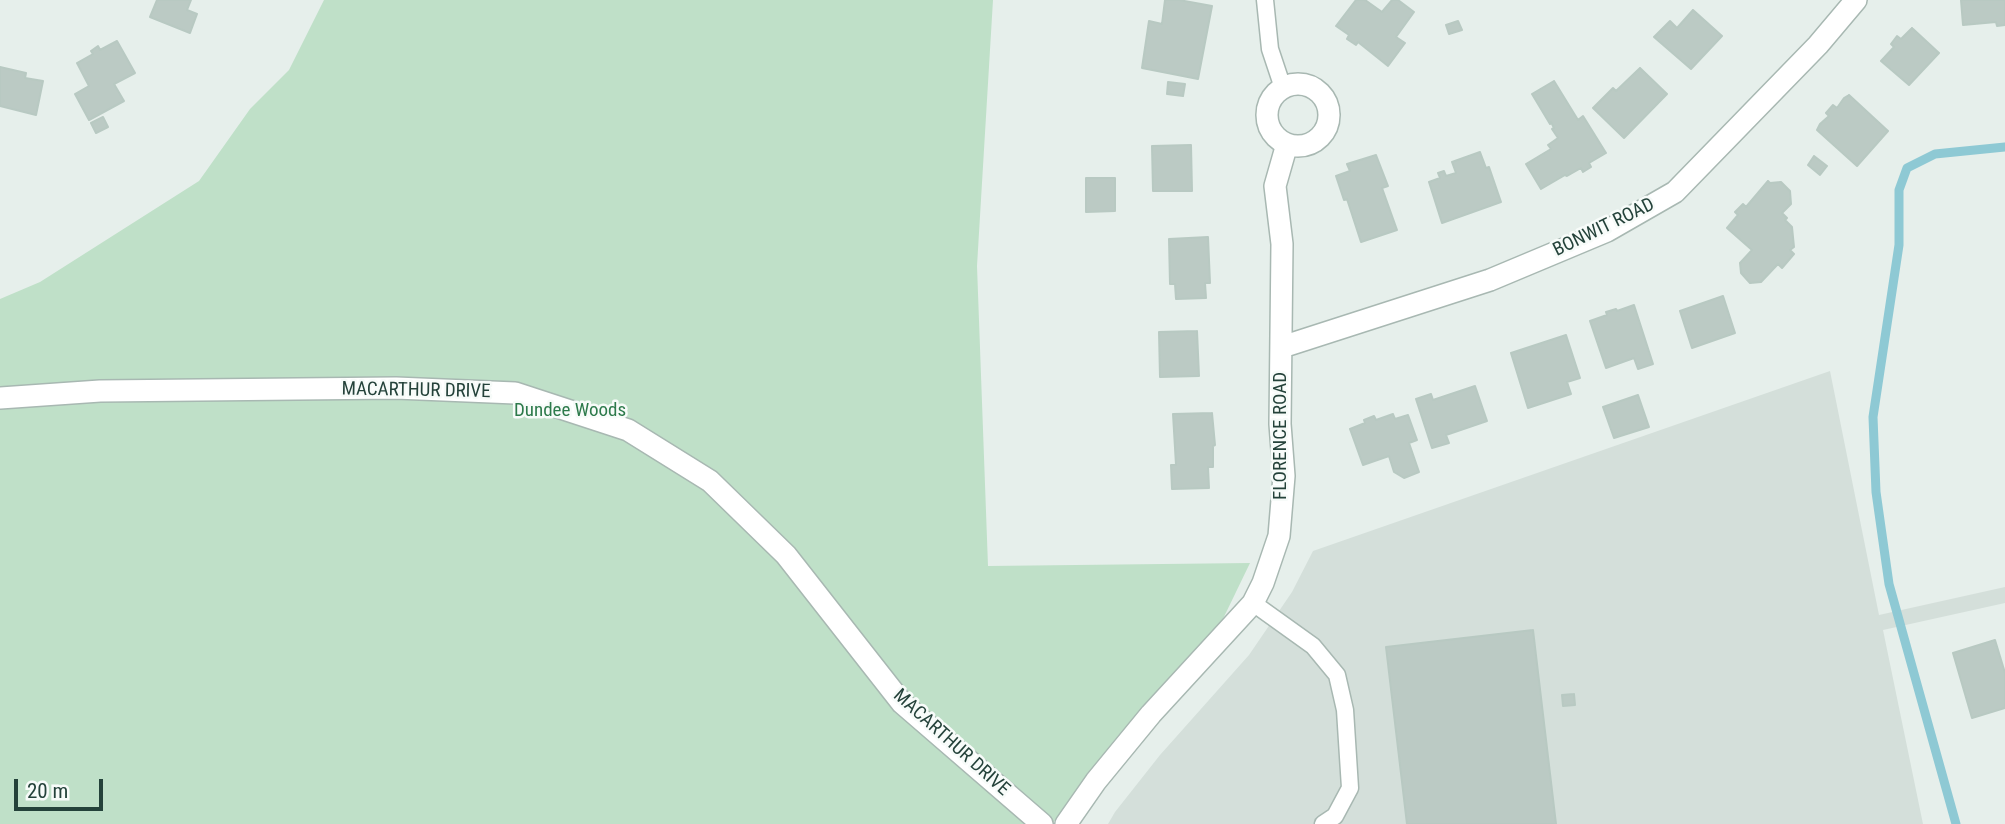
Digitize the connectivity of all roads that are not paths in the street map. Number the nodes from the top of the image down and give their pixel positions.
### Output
1 (1265, 0) edge
2 (1856, 0) edge
3 (1283, 88) junction
4 (1287, 144) junction
5 (1282, 347) junction
6 (0, 398) edge
7 (1253, 603) junction
8 (1042, 824) edge
9 (1066, 824) edge
10 (1323, 824) edge

1 - 3 lane
2 - 5 street, BONWIT ROAD
3 - 4 street
3 - 4 street
4 - 5 street, FLORENCE ROAD
5 - 7 street, FLORENCE ROAD
6 - 8 street, MACARTHUR DRIVE
7 - 9 street, FLORENCE ROAD
7 - 10 lane

